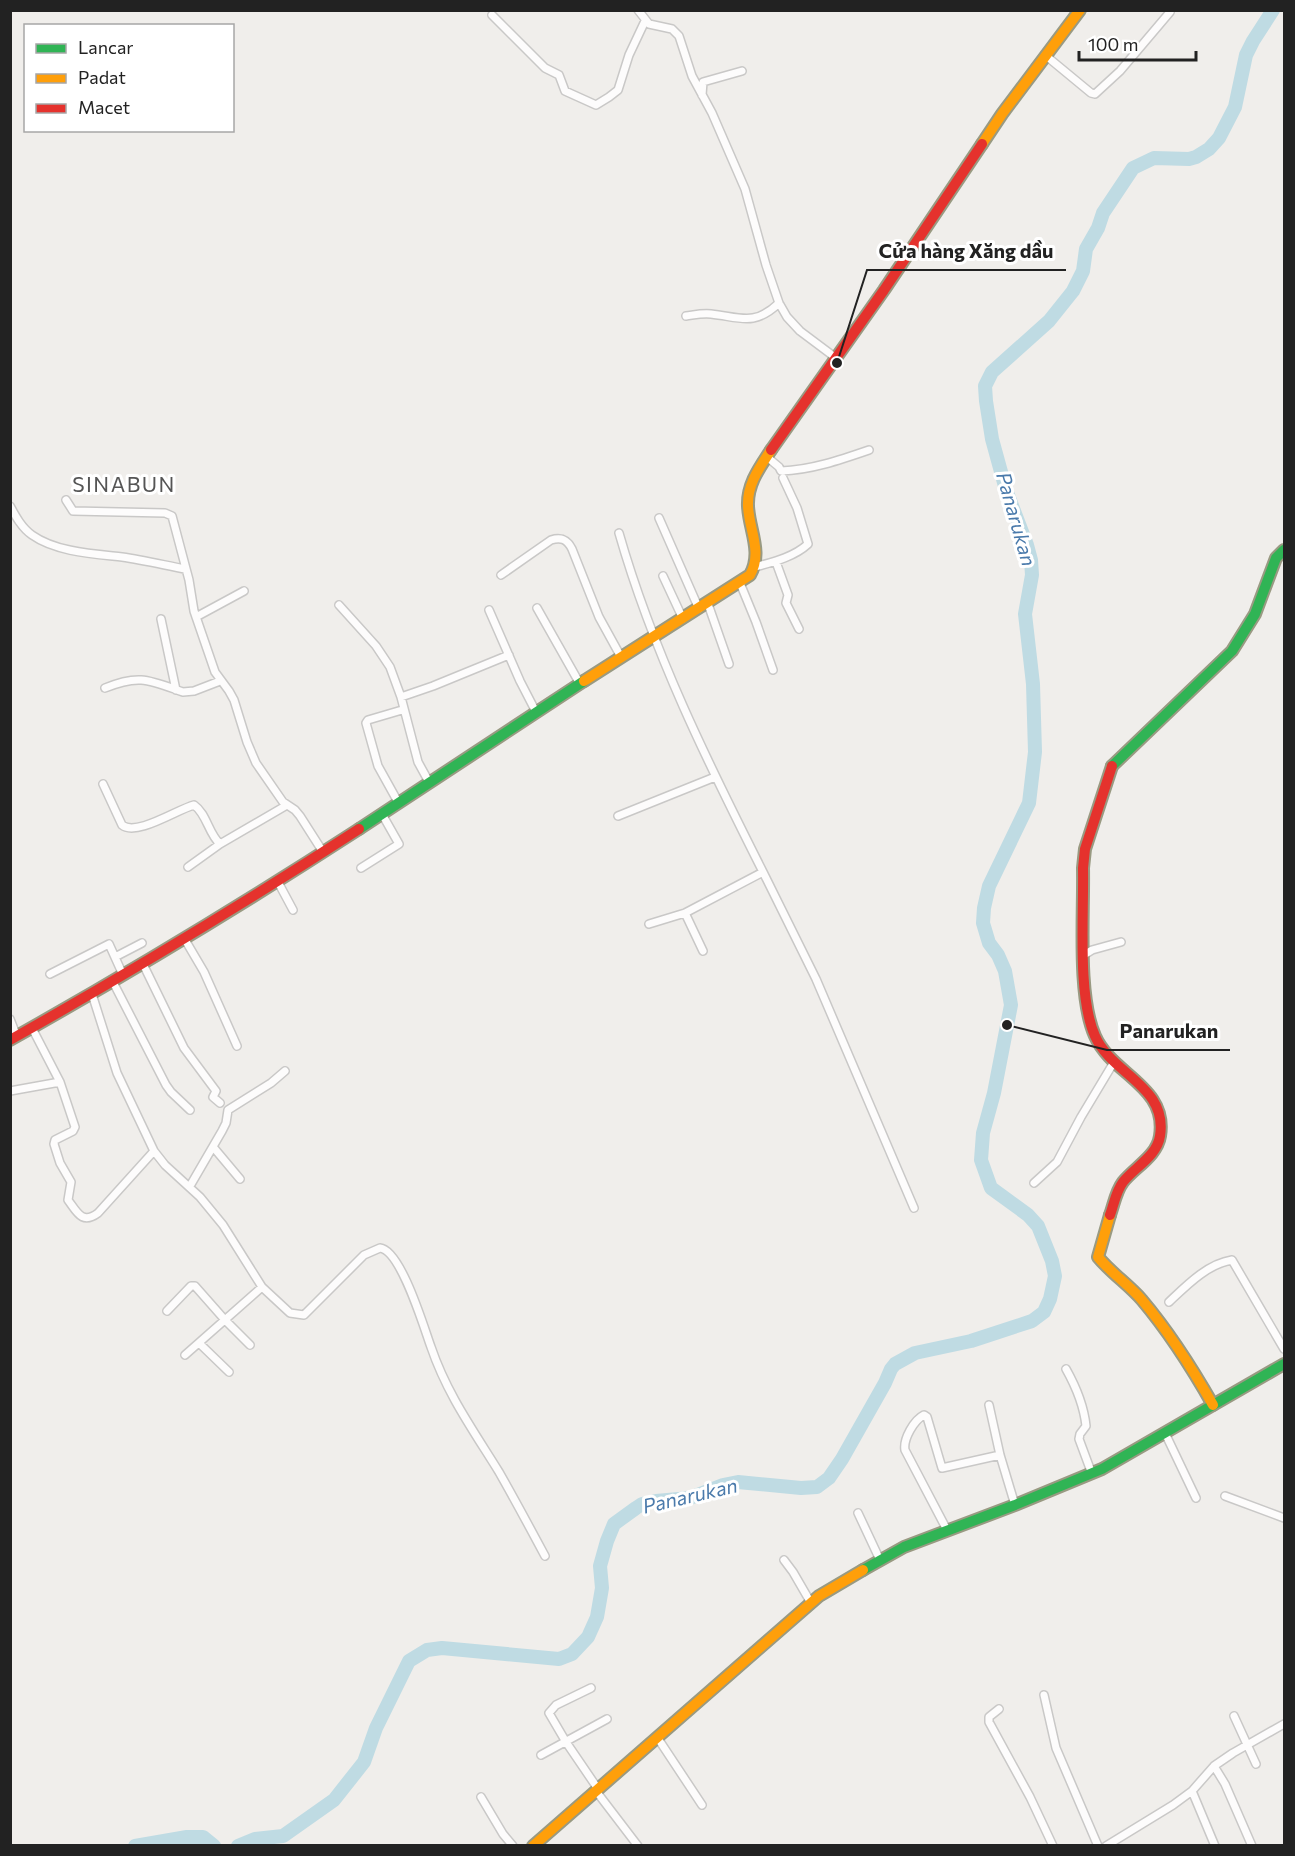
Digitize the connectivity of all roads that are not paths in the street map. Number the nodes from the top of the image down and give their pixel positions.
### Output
1 (638, 10) edge
2 (1080, 10) edge
3 (1170, 12) edge
4 (492, 15) dead end
5 (645, 21) junction
6 (1045, 55) junction
7 (742, 71) dead end
8 (702, 97) junction
9 (779, 303) junction
10 (686, 316) dead end
11 (836, 358) junction
12 (869, 450) dead end
13 (767, 457) junction
14 (783, 478) dead end
15 (66, 500) dead end
16 (10, 506) edge
17 (659, 518) dead end
18 (619, 533) dead end
19 (1284, 550) edge
20 (776, 562) junction
21 (755, 567) junction
22 (185, 569) junction
23 (501, 575) dead end
24 (663, 576) dead end
25 (740, 584) junction
26 (244, 591) dead end
27 (339, 605) dead end
28 (704, 607) junction
29 (537, 608) dead end
30 (489, 610) dead end
31 (196, 617) junction
32 (161, 619) dead end
33 (683, 619) junction
34 (799, 629) dead end
35 (655, 637) junction
36 (508, 655) junction
37 (621, 657) junction
38 (729, 664) dead end
39 (773, 670) dead end
40 (220, 681) junction
41 (580, 684) junction
42 (105, 688) dead end
43 (176, 690) junction
44 (400, 697) junction
45 (402, 710) junction
46 (536, 712) junction
47 (715, 777) junction
48 (429, 783) junction
49 (103, 784) dead end
50 (398, 802) junction
51 (287, 806) junction
52 (382, 814) junction
53 (618, 816) dead end
54 (220, 844) junction
55 (323, 852) junction
56 (188, 867) dead end
57 (361, 868) dead end
58 (763, 872) junction
59 (278, 882) junction
60 (293, 910) dead end
61 (685, 913) junction
62 (649, 924) dead end
63 (184, 938) junction
64 (1122, 942) dead end
65 (142, 943) dead end
66 (703, 951) dead end
67 (1084, 956) junction
68 (115, 957) junction
69 (143, 964) junction
70 (50, 974) dead end
71 (123, 975) junction
72 (113, 982) junction
73 (92, 994) junction
74 (10, 1019) edge
75 (32, 1028) junction
76 (14, 1039) edge
77 (237, 1046) dead end
78 (1114, 1062) junction
79 (285, 1071) dead end
80 (60, 1082) junction
81 (10, 1091) edge
82 (220, 1103) dead end
83 (190, 1110) dead end
84 (214, 1148) junction
85 (154, 1151) junction
86 (240, 1179) dead end
87 (1034, 1183) dead end
88 (190, 1186) junction
89 (914, 1208) dead end
90 (262, 1287) junction
91 (1169, 1302) dead end
92 (167, 1311) dead end
93 (225, 1320) junction
94 (199, 1342) junction
95 (249, 1345) dead end
96 (1284, 1349) edge
97 (185, 1355) dead end
98 (1284, 1364) edge
99 (1066, 1369) dead end
100 (229, 1372) dead end
101 (989, 1405) dead end
102 (1212, 1405) junction
103 (1165, 1433) junction
104 (1000, 1455) junction
105 (1092, 1474) junction
106 (1225, 1496) dead end
107 (1196, 1498) dead end
108 (1015, 1505) junction
109 (858, 1513) dead end
110 (1284, 1518) edge
111 (947, 1530) junction
112 (545, 1556) dead end
113 (784, 1560) dead end
114 (880, 1560) junction
115 (811, 1603) junction
116 (591, 1688) dead end
117 (1044, 1695) dead end
118 (999, 1709) dead end
119 (1234, 1716) dead end
120 (607, 1719) dead end
121 (1284, 1724) edge
122 (657, 1737) junction
123 (566, 1743) junction
124 (1246, 1745) junction
125 (541, 1755) dead end
126 (1256, 1764) dead end
127 (1215, 1766) junction
128 (597, 1790) junction
129 (1192, 1791) junction
130 (481, 1797) dead end
131 (702, 1805) dead end
132 (513, 1845) edge
133 (532, 1845) edge
134 (638, 1845) edge
135 (1053, 1845) edge
136 (1098, 1845) edge
137 (1106, 1845) edge
138 (1215, 1845) edge
139 (1252, 1845) edge

1 - 5 street
2 - 6 street
3 - 6 street
4 - 5 street
5 - 8 street
6 - 11 street
7 - 8 street
8 - 9 street
9 - 10 street
9 - 11 street
11 - 13 street
12 - 13 street
13 - 21 street
14 - 20 street
15 - 22 street
16 - 22 street
17 - 28 street
18 - 35 street
19 - 67 street
20 - 21 street
20 - 34 street
21 - 25 street
22 - 31 street
23 - 37 street
24 - 33 street
25 - 28 street
25 - 39 street
26 - 31 street
27 - 44 street
28 - 33 street
28 - 38 street
29 - 41 street
30 - 36 street
31 - 40 street
32 - 43 street
33 - 35 street
35 - 37 street
35 - 47 street
36 - 44 street
36 - 46 street
37 - 41 street
40 - 43 street
40 - 51 street
41 - 46 street
42 - 43 street
44 - 45 street
45 - 48 street
45 - 50 street
46 - 48 street
47 - 53 street
47 - 58 street
48 - 50 street
49 - 54 street
50 - 52 street
51 - 54 street
51 - 55 street
52 - 55 street
52 - 57 street
54 - 56 street
55 - 59 street
58 - 61 street
58 - 89 street
59 - 60 street
59 - 63 street
61 - 62 street
61 - 66 street
63 - 69 street
63 - 77 street
64 - 67 street
65 - 68 street
67 - 78 street
68 - 70 street
68 - 71 street
69 - 71 street
69 - 82 street
71 - 72 street
72 - 73 street
72 - 83 street
73 - 75 street
73 - 85 street
74 - 76 street
75 - 76 street
75 - 80 street
78 - 87 street
78 - 102 street
79 - 84 street
80 - 81 street
80 - 85 street
84 - 86 street
84 - 88 street
85 - 88 street
88 - 90 street
90 - 93 street
90 - 112 street
91 - 96 street
92 - 93 street
93 - 94 street
93 - 95 street
94 - 97 street
94 - 100 street
98 - 102 street
99 - 105 street
101 - 104 street
102 - 103 street
103 - 105 street
103 - 107 street
104 - 108 street
104 - 111 street
105 - 108 street
106 - 110 street
108 - 111 street
109 - 114 street
111 - 114 street
113 - 115 street
114 - 115 street
115 - 122 street
116 - 123 street
117 - 136 street
118 - 135 street
119 - 124 street
120 - 123 street
121 - 124 street
122 - 128 street
122 - 131 street
123 - 125 street
123 - 128 street
124 - 126 street
124 - 127 street
127 - 129 street
127 - 139 street
128 - 133 street
128 - 134 street
129 - 137 street
129 - 138 street
130 - 132 street

